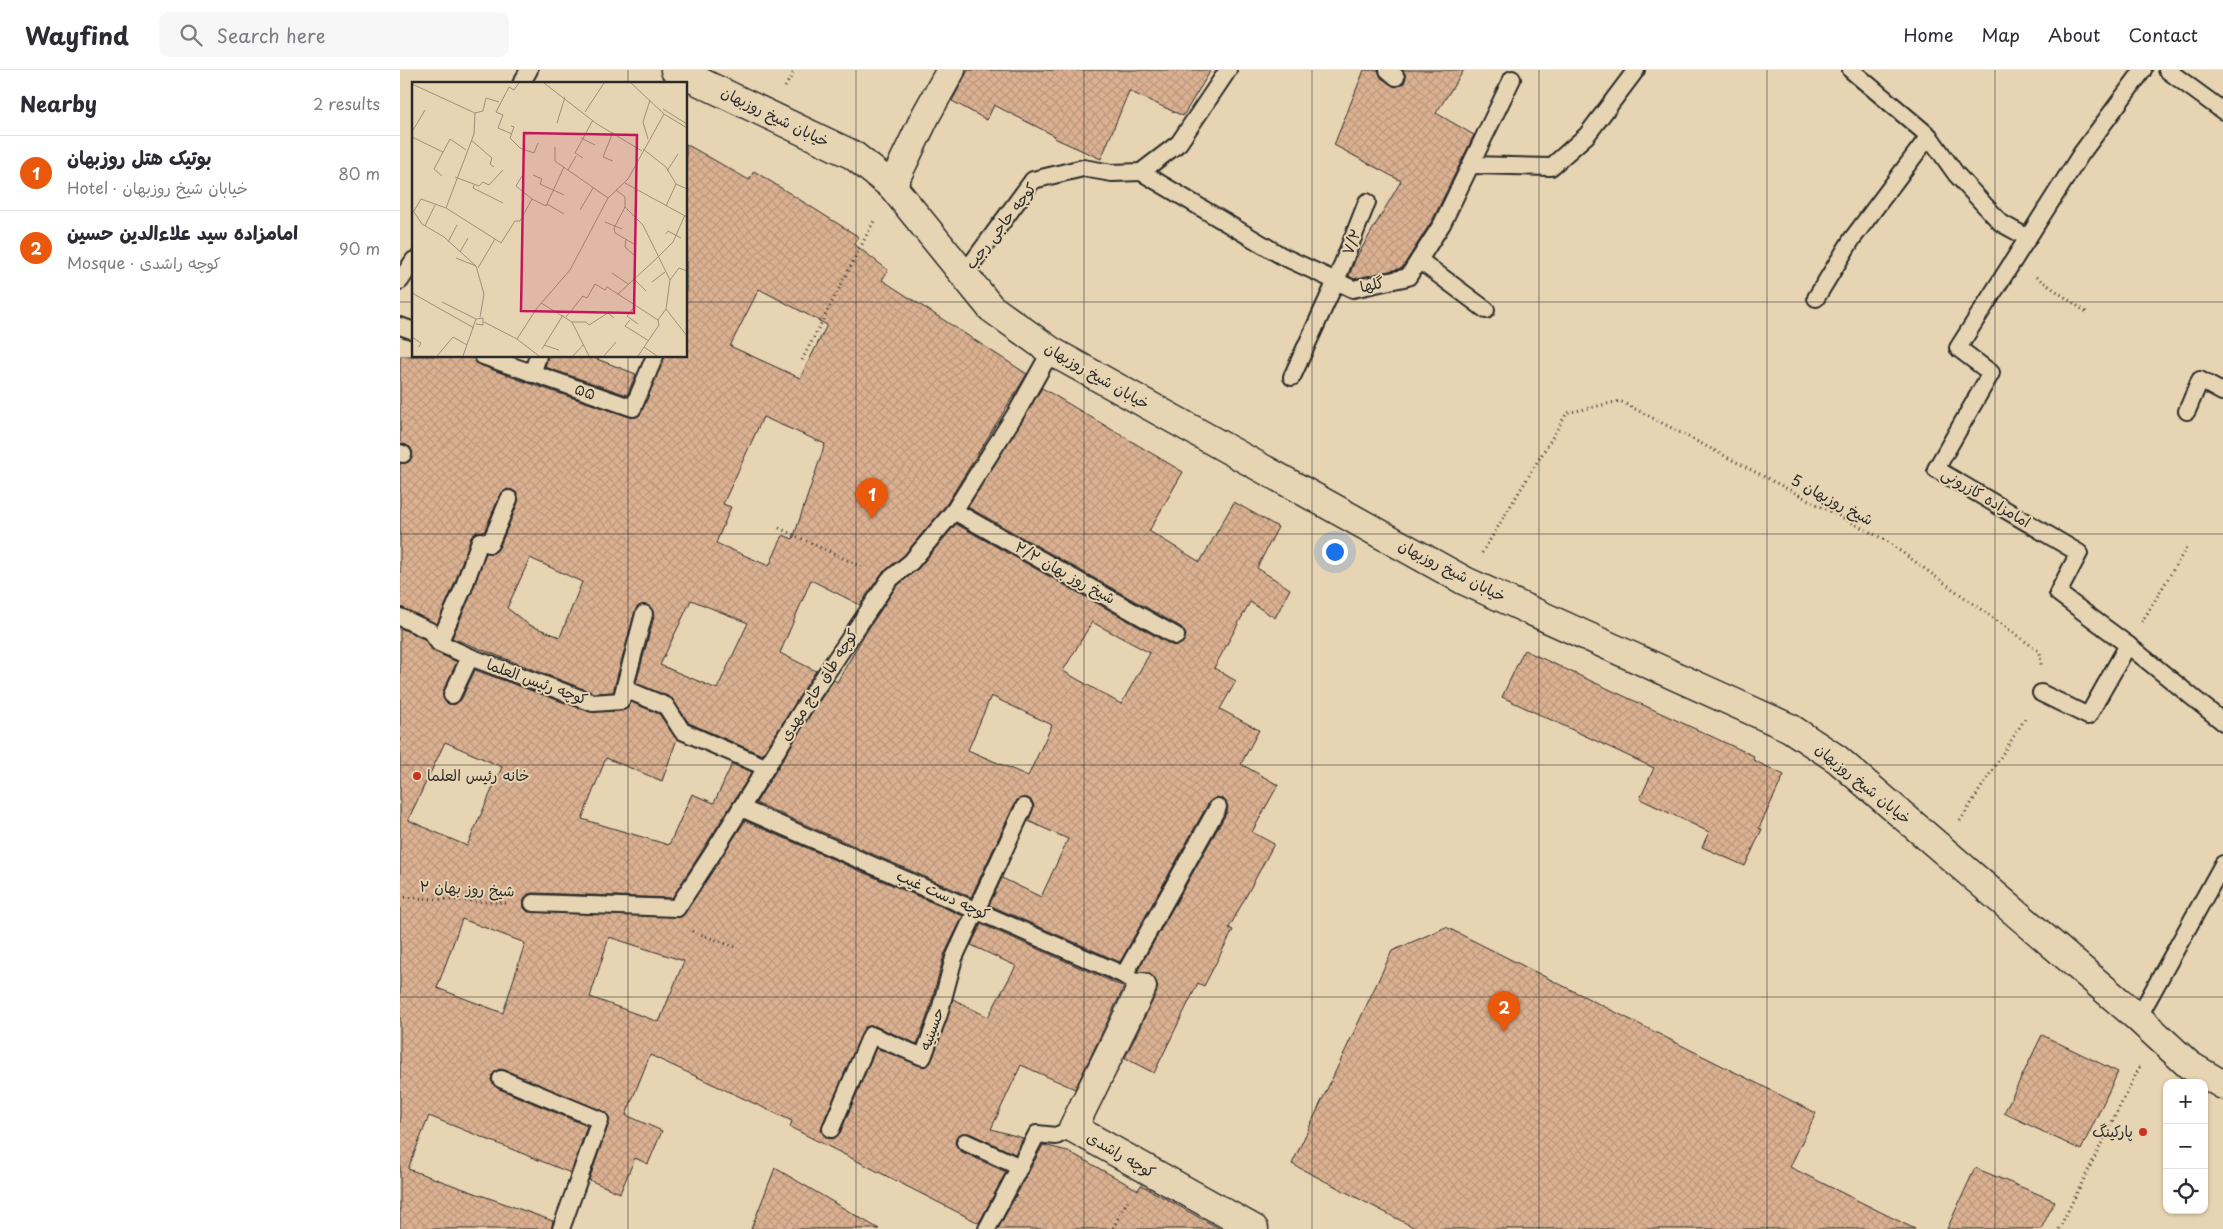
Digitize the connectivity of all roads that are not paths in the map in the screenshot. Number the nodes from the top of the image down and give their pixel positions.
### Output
1 (529, 70) edge
2 (676, 70) edge
3 (951, 70) edge
4 (1228, 70) edge
5 (1636, 70) edge
6 (2143, 70) edge
7 (2167, 70) edge
8 (1860, 73) edge
9 (1512, 79) dead end
10 (522, 82) edge
11 (2223, 111) edge
12 (1929, 136) junction
13 (1471, 165) junction
14 (1141, 172) junction
15 (892, 186) junction
16 (1367, 202) dead end
17 (2028, 238) junction
18 (1419, 260) junction
19 (408, 261) edge
20 (964, 274) junction
21 (400, 281) edge
22 (1336, 281) junction
23 (1816, 298) dead end
24 (1486, 310) dead end
25 (400, 326) edge
26 (412, 330) edge
27 (1051, 351) junction
28 (488, 358) edge
29 (537, 358) edge
30 (654, 358) edge
31 (532, 374) junction
32 (1292, 377) dead end
33 (2223, 390) edge
34 (2187, 411) dead end
35 (509, 499) dead end
36 (954, 510) junction
37 (644, 614) dead end
38 (400, 617) edge
39 (1176, 636) dead end
40 (439, 642) junction
41 (2128, 645) junction
42 (470, 657) junction
43 (625, 689) junction
44 (2042, 693) road end
45 (452, 695) dead end
46 (2223, 722) edge
47 (766, 767) junction
48 (1218, 806) dead end
49 (1024, 807) dead end
50 (741, 808) junction
51 (2223, 864) edge
52 (533, 903) road end
53 (976, 910) junction
54 (1133, 981) junction
55 (2147, 1026) junction
56 (501, 1079) dead end
57 (2223, 1085) edge
58 (1073, 1128) junction
59 (831, 1129) dead end
60 (965, 1142) dead end
61 (1020, 1168) junction
62 (561, 1229) edge
63 (987, 1229) edge
64 (1254, 1229) edge

1 - 10 lane
2 - 15 street, خیابان شیخ روزبهان
3 - 15 street
4 - 14 lane
5 - 13 lane
6 - 17 lane, امامزاده کازرونی
7 - 11 lane
8 - 12 lane
9 - 13 lane, گلها
12 - 17 lane
12 - 23 lane
13 - 18 lane, گلها
14 - 20 lane, کوچه حاجی رجب
14 - 22 lane, گلها
15 - 20 street, خیابان شیخ روزبهان
16 - 22 lane, ۷/۲
17 - 41 lane, امامزاده کازرونی
18 - 22 lane, گلها
18 - 24 lane
19 - 21 lane
20 - 27 street, خیابان شیخ روزبهان
22 - 32 lane, ۷/۲
25 - 26 lane
27 - 36 lane, کوچه طاق حاج مهدی
27 - 55 street, خیابان شیخ روزبهان
28 - 31 lane, ۵۵
29 - 31 lane
30 - 31 lane, ۵۵
33 - 34 lane
35 - 40 lane
36 - 39 lane, شیخ روز بهان ۲/۲
36 - 47 lane, کوچه طاق حاج مهدی
37 - 43 lane
38 - 40 lane, کوچه رئیس العلما
40 - 42 lane, کوچه رئیس العلما
41 - 44 lane
41 - 46 lane, امامزاده کازرونی
42 - 43 lane, کوچه رئیس العلما
42 - 45 lane, کوچه رئیس العلما
43 - 47 lane
47 - 50 lane, کوچه طاق حاج مهدی
48 - 54 lane
49 - 53 lane
50 - 52 lane, کوچه طاق حاج مهدی
50 - 53 lane, کوچه دست غیب
51 - 55 lane
53 - 54 lane, کوچه دست غیب
53 - 59 lane, حسینیه
54 - 58 street, کوچه راشدی
55 - 57 street, خیابان شیخ روزبهان
56 - 62 lane
58 - 61 lane
58 - 64 street, کوچه راشدی
60 - 61 lane
61 - 63 lane

